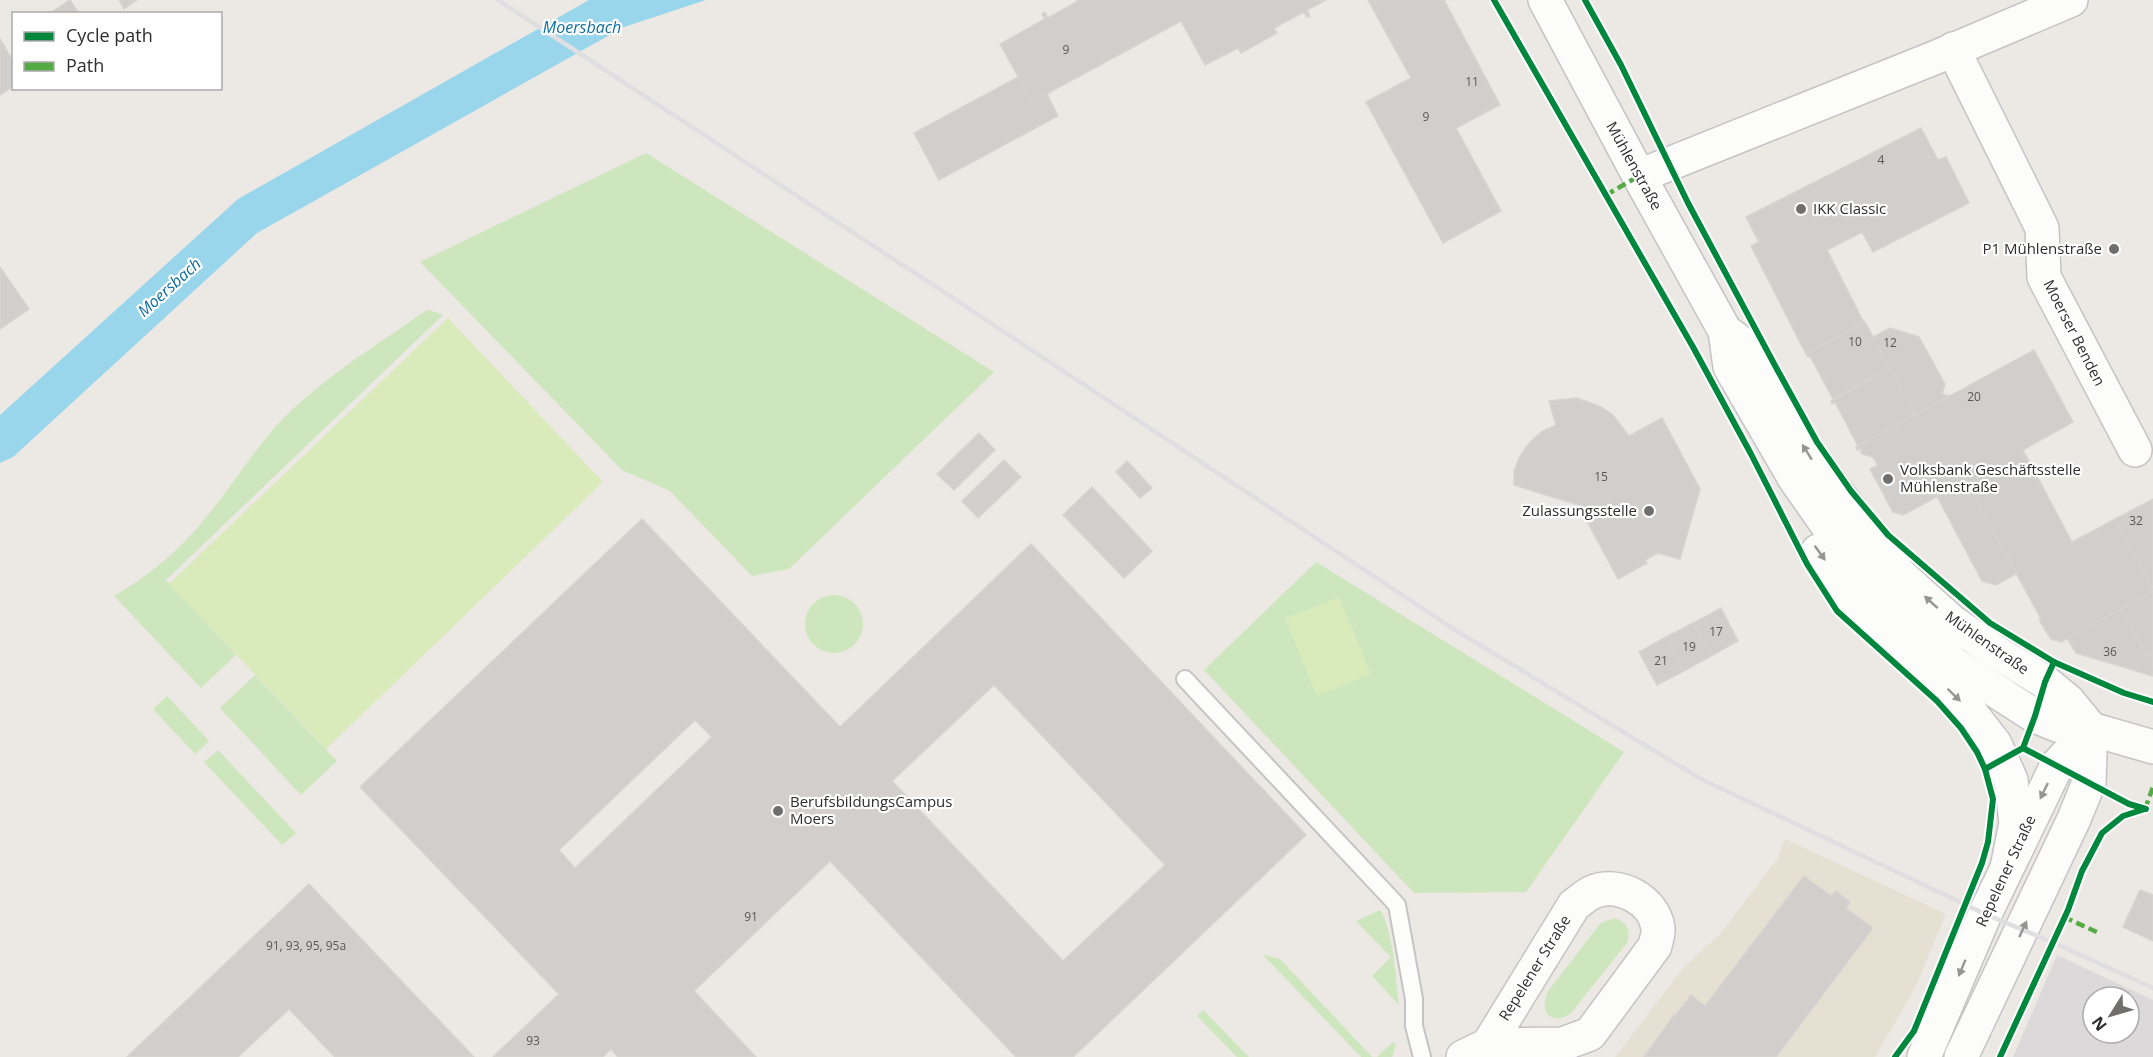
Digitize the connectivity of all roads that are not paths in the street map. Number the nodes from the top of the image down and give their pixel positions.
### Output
1 (1545, 0) edge
2 (2071, 0) edge
3 (1953, 49) junction
4 (1639, 176) junction
5 (1725, 331) junction
6 (2135, 450) dead end
7 (1795, 479) junction
8 (1185, 679) dead end
9 (2091, 729) junction
10 (2153, 747) edge
11 (2007, 868) junction
12 (1475, 1051) edge
13 (1422, 1057) edge
14 (1924, 1057) edge
15 (1961, 1057) edge

1 - 4 main road, Mühlenstraße
2 - 3 main road
3 - 4 main road
3 - 6 main road, Moerser Benden
4 - 5 main road, Mühlenstraße
5 - 7 main road, Mühlenstraße
9 -> 5 main road, Mühlenstraße
7 - 9 main road, Mühlenstraße
7 -> 11 main road
8 - 13 lane
9 - 10 main road
9 -> 11 main road, Repelener Straße
15 -> 9 main road
11 -> 14 main road, Repelener Straße
12 - 12 main road, Repelener Straße

